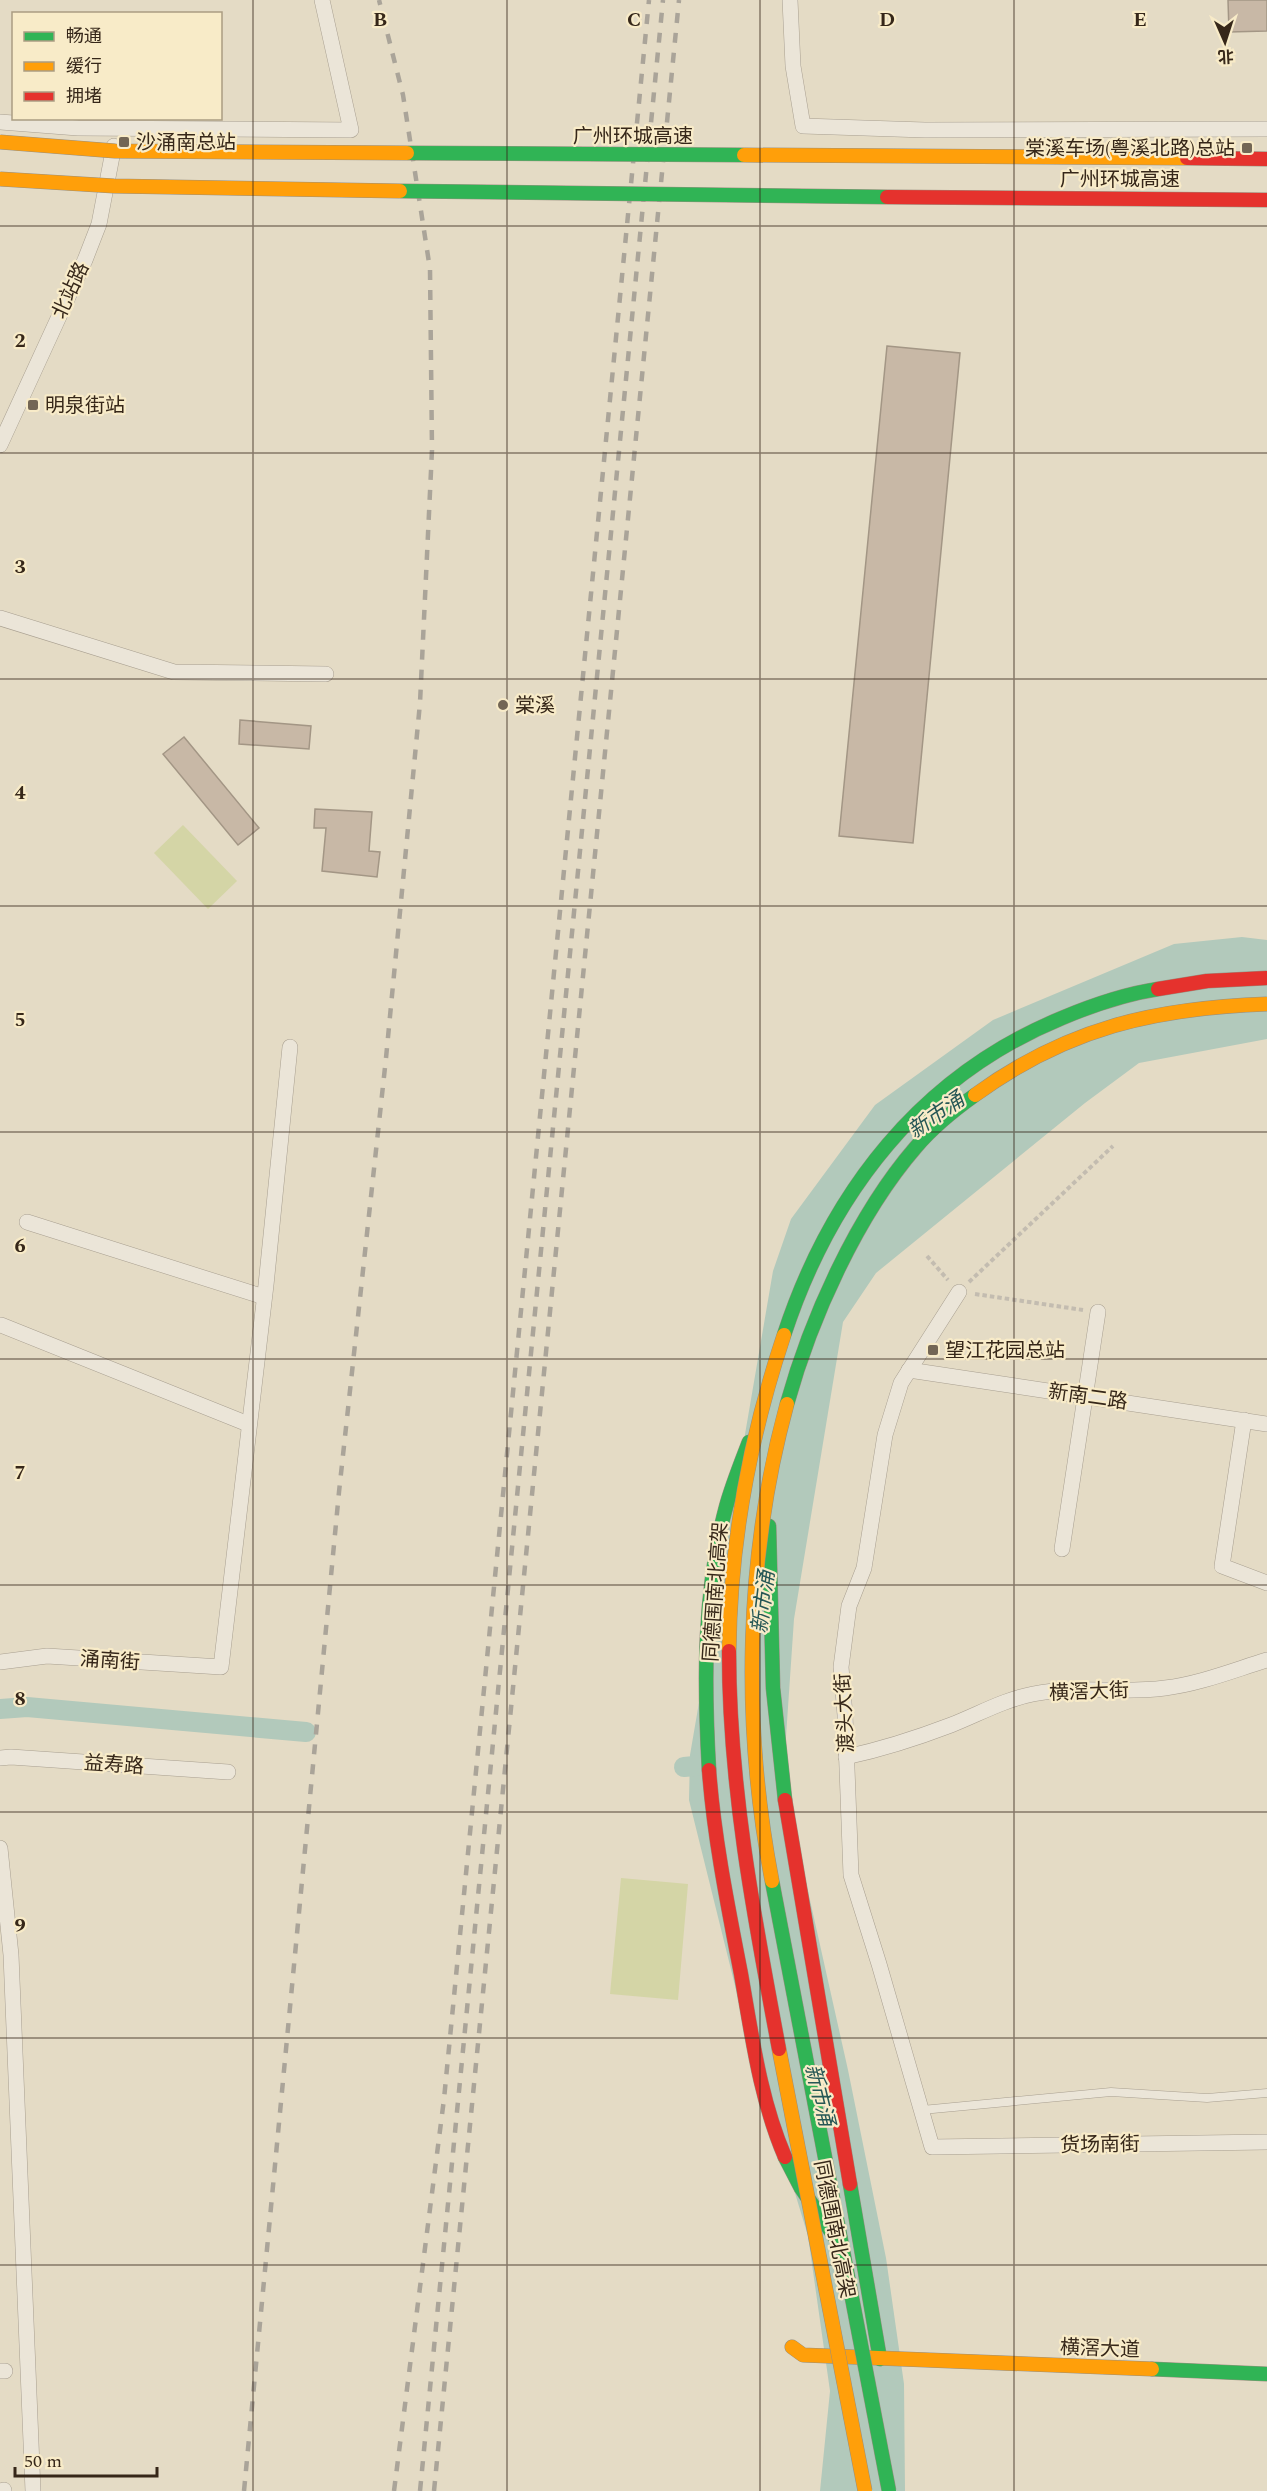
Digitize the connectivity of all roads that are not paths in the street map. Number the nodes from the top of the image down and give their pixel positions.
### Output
1 (322, 0) edge
2 (790, 0) edge
3 (0, 122) edge
4 (117, 128) junction
5 (1267, 129) edge
6 (0, 142) edge
7 (1267, 159) edge
8 (0, 179) edge
9 (1267, 200) edge
10 (0, 445) edge
11 (0, 618) edge
12 (326, 674) dead end
13 (1267, 978) edge
14 (1267, 1004) edge
15 (290, 1047) dead end
16 (27, 1222) dead end
17 (959, 1292) road end
18 (264, 1297) junction
19 (1098, 1312) road end
20 (1, 1325) edge
21 (909, 1370) junction
22 (1086, 1396) junction
23 (761, 1413) junction
24 (1244, 1420) junction
25 (248, 1424) junction
26 (1267, 1424) edge
27 (769, 1481) junction
28 (1062, 1550) dead end
29 (1267, 1583) edge
30 (1267, 1660) edge
31 (0, 1662) edge
32 (846, 1757) junction
33 (0, 1758) edge
34 (228, 1772) dead end
35 (0, 1848) edge
36 (1267, 2092) edge
37 (922, 2110) junction
38 (1267, 2142) edge
39 (932, 2147) joint
40 (797, 2351) dead end
41 (874, 2359) junction
42 (1267, 2374) edge
43 (33, 2491) edge
44 (865, 2491) edge
45 (889, 2491) edge

1 - 4 street
2 - 5 street
3 - 4 street
4 - 10 street, 北站路
6 - 7 main road, 广州环城高速, bridge
8 - 9 main road, 广州环城高速, bridge
11 - 12 street
13 - 23 main road, 同德围南北高架, bridge
14 - 27 main road, 同德围南北高架, bridge
15 - 18 street
16 - 18 street
17 - 21 street, 渡头大街
18 - 25 street
19 - 22 street
20 - 25 street
21 - 22 street, 新南二路
21 - 32 street, 渡头大街
22 - 24 street, 新南二路
22 - 28 street
23 - 41 main road, bridge
23 - 44 main road, 同德围南北高架, bridge
24 - 26 street, 新南二路
24 - 29 street
25 - 31 street, 涌南街
27 - 41 main road, bridge
27 - 45 main road, 同德围南北高架, bridge
30 - 32 street, 横滘大街
32 - 37 street, 渡头大街
33 - 34 street, 益寿路
35 - 43 street
36 - 37 lane
37 - 39 street, 渡头大街
38 - 39 street, 货场南街
40 - 41 main road, 横滘大道, bridge
41 - 42 main road, 横滘大道

